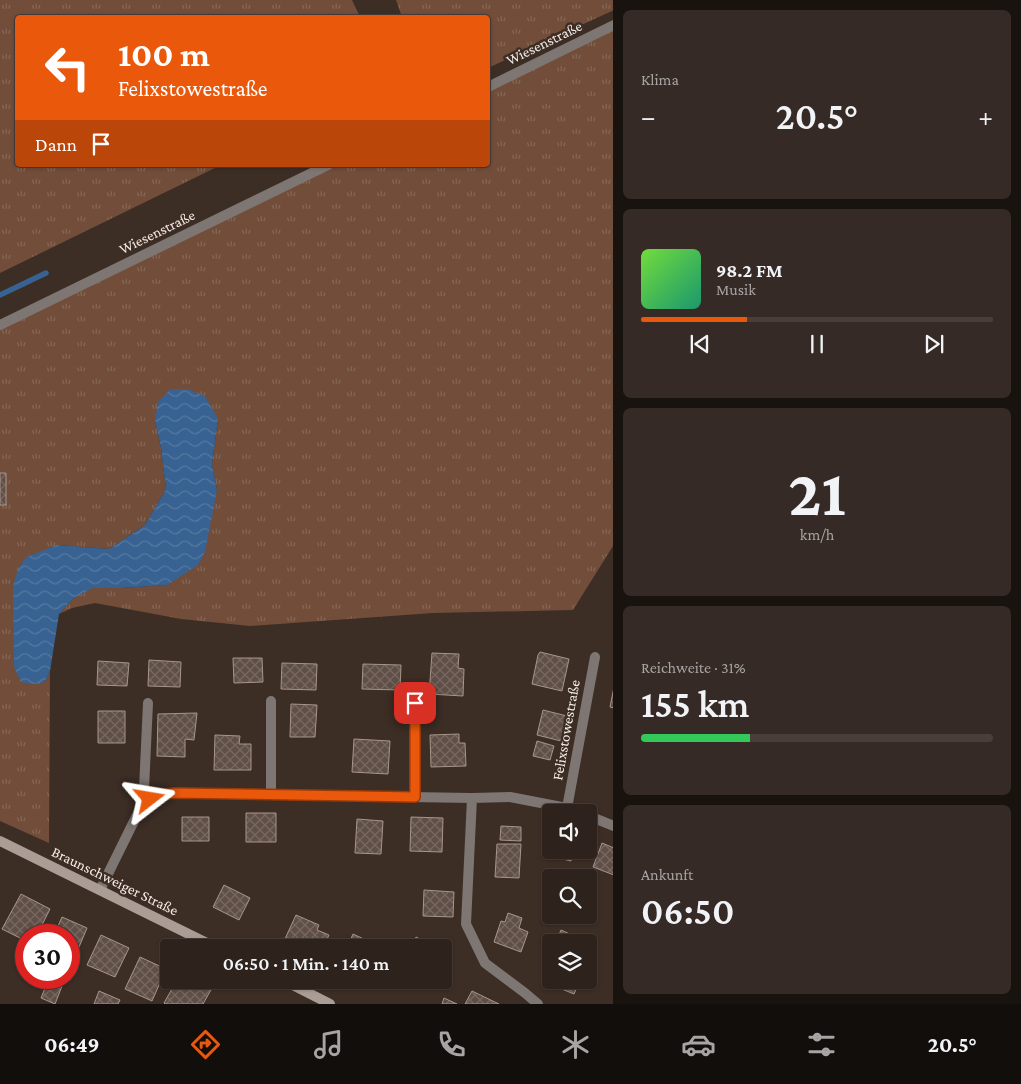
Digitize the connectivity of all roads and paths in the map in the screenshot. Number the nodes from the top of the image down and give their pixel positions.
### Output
1 (613, 25) edge
2 (490, 86) edge
3 (324, 167) edge
4 (0, 326) edge
5 (594, 657) dead end
6 (270, 702) dead end
7 (148, 703) dead end
8 (415, 703) dead end
9 (271, 795) junction
10 (415, 797) junction
11 (472, 798) junction
12 (150, 799) junction
13 (546, 804) edge
14 (568, 804) edge
15 (597, 819) edge
16 (613, 826) edge
17 (0, 841) edge
18 (100, 890) junction
19 (199, 939) edge
20 (301, 989) edge
21 (330, 1004) edge
22 (538, 1004) edge

1 - 2 street, Wiesenstraße
3 - 4 street, Wiesenstraße
5 - 14 street, Felixstowestraße
6 - 9 street
7 - 12 street
8 - 10 street
9 - 10 street
9 - 12 street
10 - 11 street
11 - 13 street
11 - 22 street
12 - 18 street
15 - 16 street
17 - 18 main road, Braunschweiger Straße
18 - 19 main road, Braunschweiger Straße
20 - 21 main road

